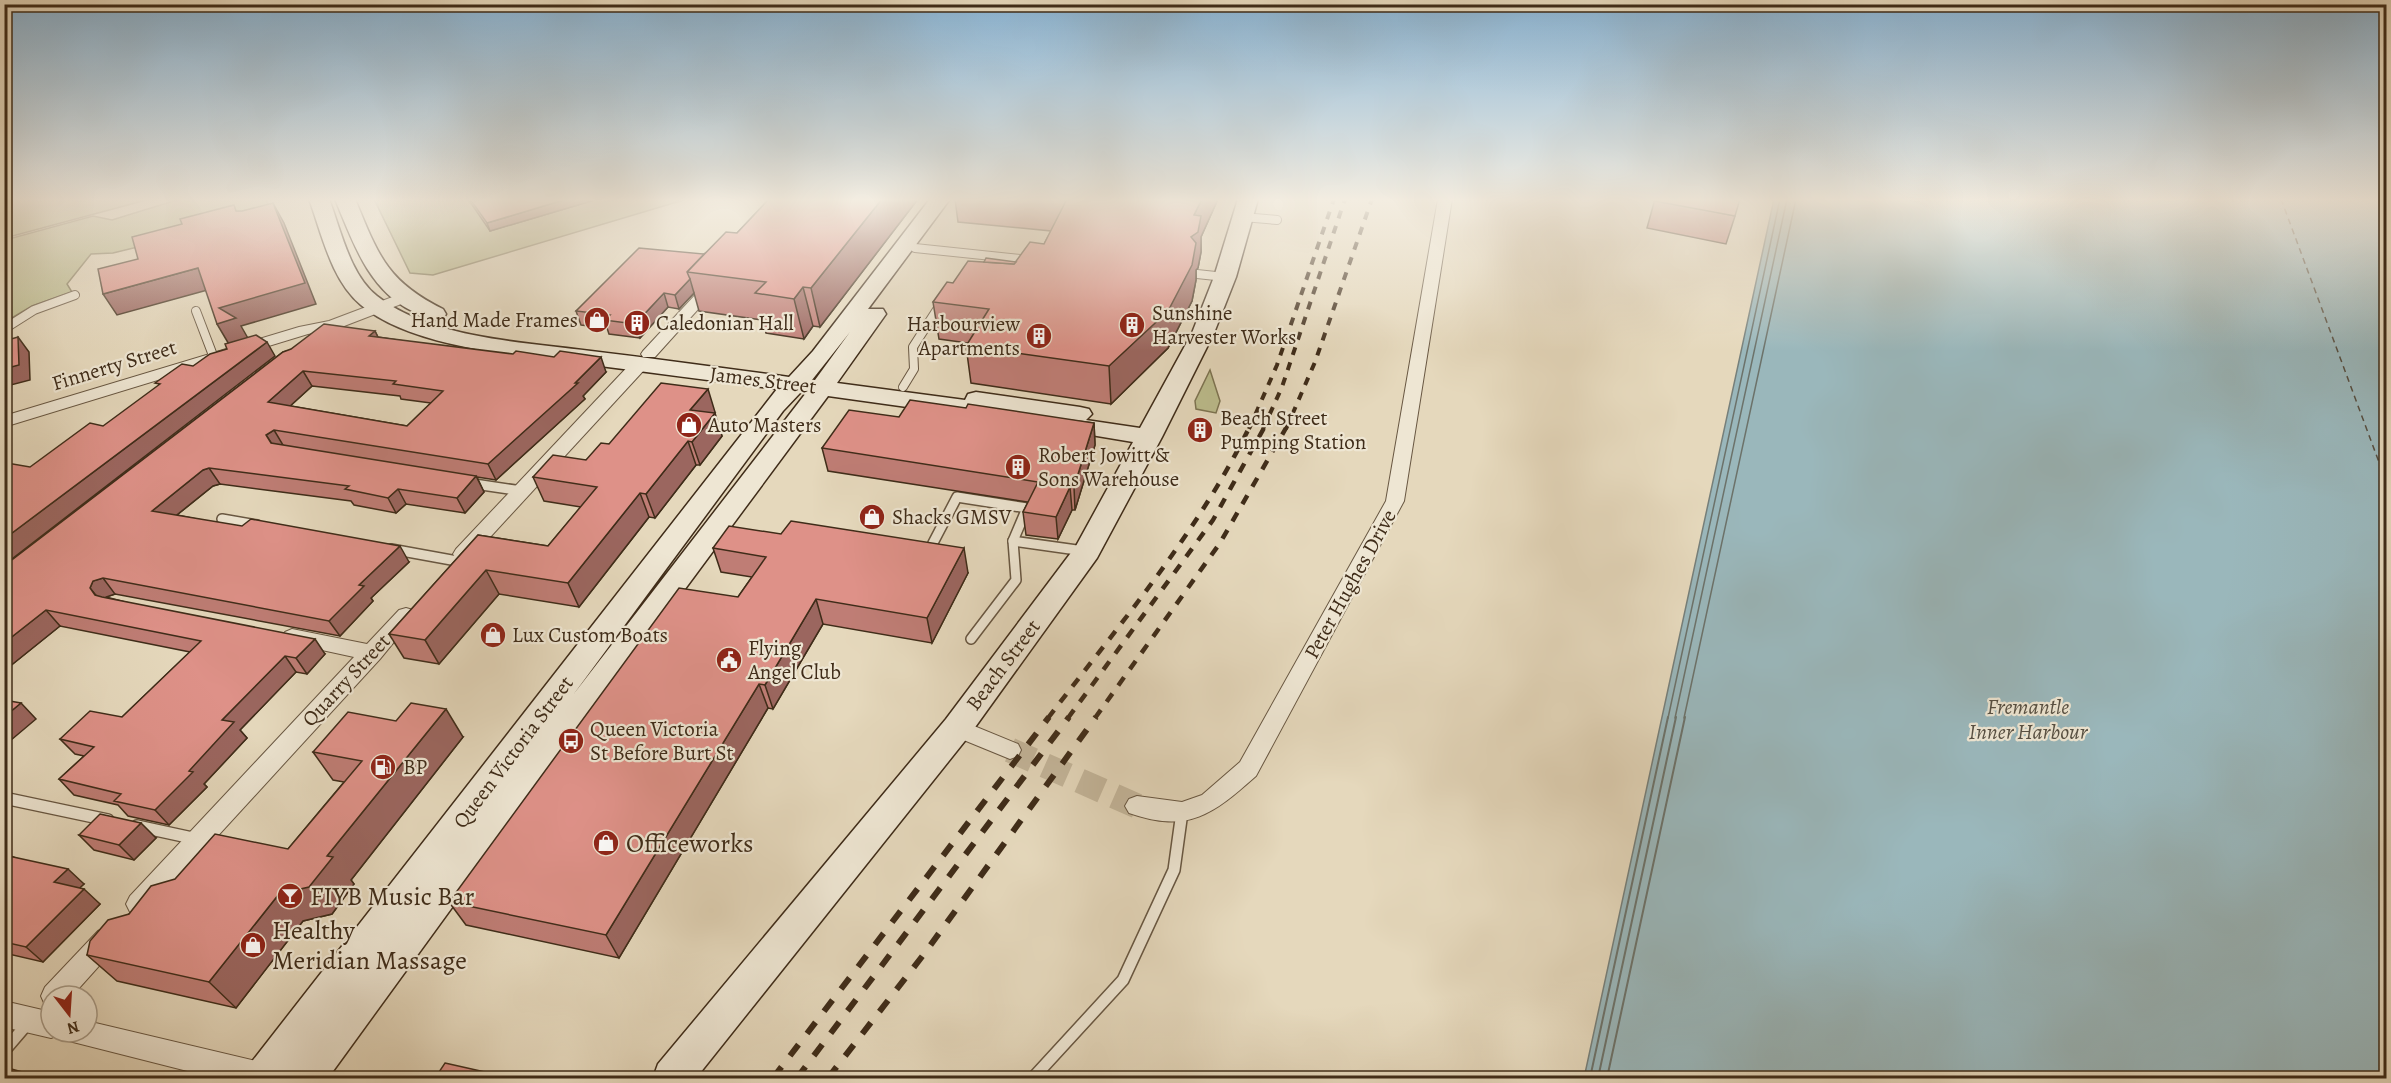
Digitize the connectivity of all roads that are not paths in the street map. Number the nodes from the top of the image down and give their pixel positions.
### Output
1 (340, 250) edge
2 (367, 250) edge
3 (905, 250) edge
4 (914, 250) edge
5 (930, 250) edge
6 (1233, 250) edge
7 (1437, 250) edge
8 (972, 254) junction
9 (966, 262) edge
10 (1035, 265) edge
11 (1197, 274) edge
12 (722, 275) edge
13 (1225, 277) junction
14 (947, 294) edge
15 (75, 296) dead end
16 (386, 299) junction
17 (196, 311) dead end
18 (4, 330) edge
19 (305, 330) junction
20 (292, 355) edge
21 (214, 358) junction
22 (644, 359) junction
23 (813, 381) junction
24 (903, 387) junction
25 (4, 422) edge
26 (1153, 430) junction
27 (463, 482) edge
28 (522, 491) junction
29 (222, 519) dead end
30 (269, 527) edge
31 (1013, 541) junction
32 (933, 543) edge
33 (375, 546) edge
34 (1088, 551) junction
35 (457, 561) junction
36 (441, 577) edge
37 (418, 603) edge
38 (267, 632) edge
39 (971, 639) dead end
40 (372, 653) junction
41 (957, 728) junction
42 (1010, 750) tunnel mouth
43 (4, 798) edge
44 (1137, 806) tunnel mouth
45 (1182, 812) junction
46 (199, 839) junction
47 (65, 984) edge
48 (4, 1014) edge
49 (39, 1023) edge
50 (39, 1025) edge
51 (99, 1037) edge
52 (4, 1051) edge
53 (266, 1078) edge
54 (305, 1078) edge
55 (672, 1078) edge
56 (1033, 1078) edge

1 - 16 street
2 - 16 street
3 - 23 street, Queen Victoria Street
4 - 23 street, Queen Victoria Street
5 - 8 lane
6 - 13 street, Beach Street
7 - 45 street, Peter Hughes Drive
8 - 9 lane
8 - 10 lane
11 - 13 lane
12 - 22 street
13 - 26 street, Beach Street
14 - 24 lane
15 - 18 lane
16 - 19 street, Finnerty Street
16 - 22 street, James Street
17 - 21 lane
19 - 20 street
19 - 21 street, Finnerty Street
21 - 25 street, Finnerty Street
22 - 23 street, James Street
22 - 28 street
23 - 24 street, James Street
23 - 26 street, James Street
23 - 53 street, Queen Victoria Street
23 - 54 street, Queen Victoria Street
24 - 26 street, James Street
26 - 34 street, Beach Street
27 - 28 lane
28 - 35 street
29 - 30 lane
31 - 32 lane
31 - 34 lane
31 - 39 lane
33 - 35 lane
34 - 41 street, Beach Street
35 - 36 street
37 - 40 street, Quarry Street
38 - 40 street
40 - 46 street, Quarry Street
41 - 42 street
41 - 55 street, Beach Street
43 - 46 lane
44 - 45 street, Peter Hughes Drive
45 - 56 lane
46 - 47 street, Quarry Street
48 - 49 street
50 - 52 lane, Quarry Street
51 - 53 street

